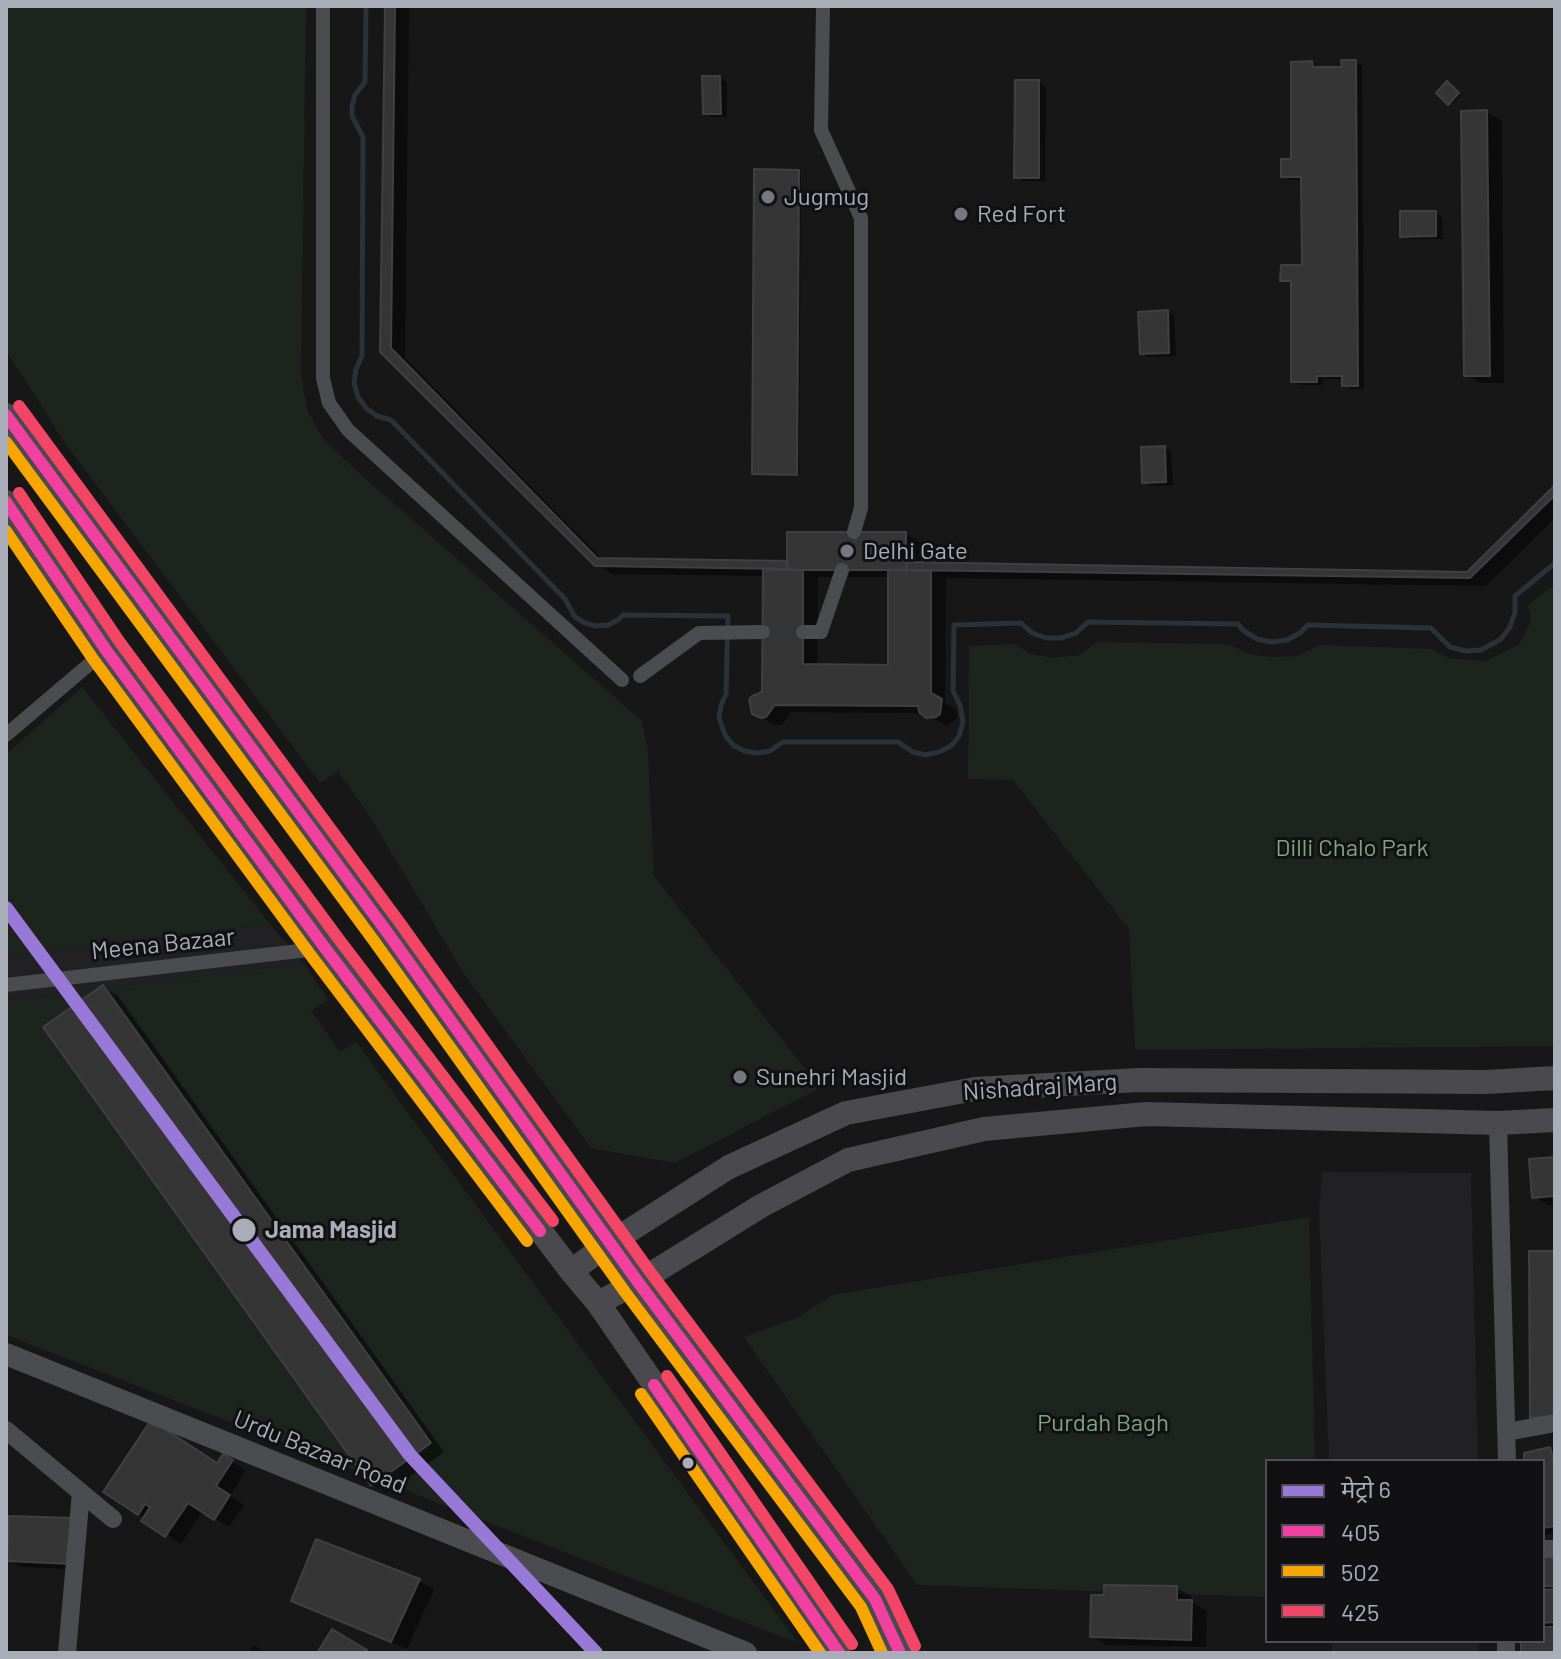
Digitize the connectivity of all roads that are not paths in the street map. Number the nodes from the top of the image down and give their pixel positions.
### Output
1 (323, 6) edge
2 (823, 6) edge
3 (6, 415) edge
4 (6, 502) edge
5 (854, 532) tunnel mouth
6 (842, 570) tunnel mouth
7 (763, 632) tunnel mouth
8 (803, 632) tunnel mouth
9 (106, 650) junction
10 (640, 676) dead end
11 (622, 680) dead end
12 (6, 735) edge
13 (325, 948) junction
14 (6, 985) edge
15 (1555, 1078) edge
16 (1555, 1120) edge
17 (1498, 1123) junction
18 (610, 1243) junction
19 (571, 1271) junction
20 (638, 1282) junction
21 (598, 1303) junction
22 (6, 1354) edge
23 (1555, 1423) edge
24 (6, 1430) edge
25 (1507, 1432) junction
26 (1507, 1459) edge
27 (81, 1492) junction
28 (113, 1519) dead end
29 (67, 1653) edge
30 (746, 1653) edge
31 (839, 1653) edge
32 (900, 1653) edge

1 - 11 street
2 - 5 street
3 - 18 main road
4 - 9 main road
6 - 8 street
7 - 10 street
9 - 12 street
9 - 13 main road
13 - 14 street, Meena Bazaar
13 - 19 main road
15 - 18 main road, Nishadraj Marg
16 - 17 main road, Nishadraj Marg
17 - 20 main road, Nishadraj Marg
17 - 25 street
18 - 19 main road, Nishadraj Marg
18 - 20 main road
19 - 21 main road
20 - 21 main road, Nishadraj Marg
20 - 32 main road
21 - 31 main road
22 - 30 street, Urdu Bazaar Road
23 - 25 street
24 - 27 street
25 - 26 street
27 - 28 street
27 - 29 street

